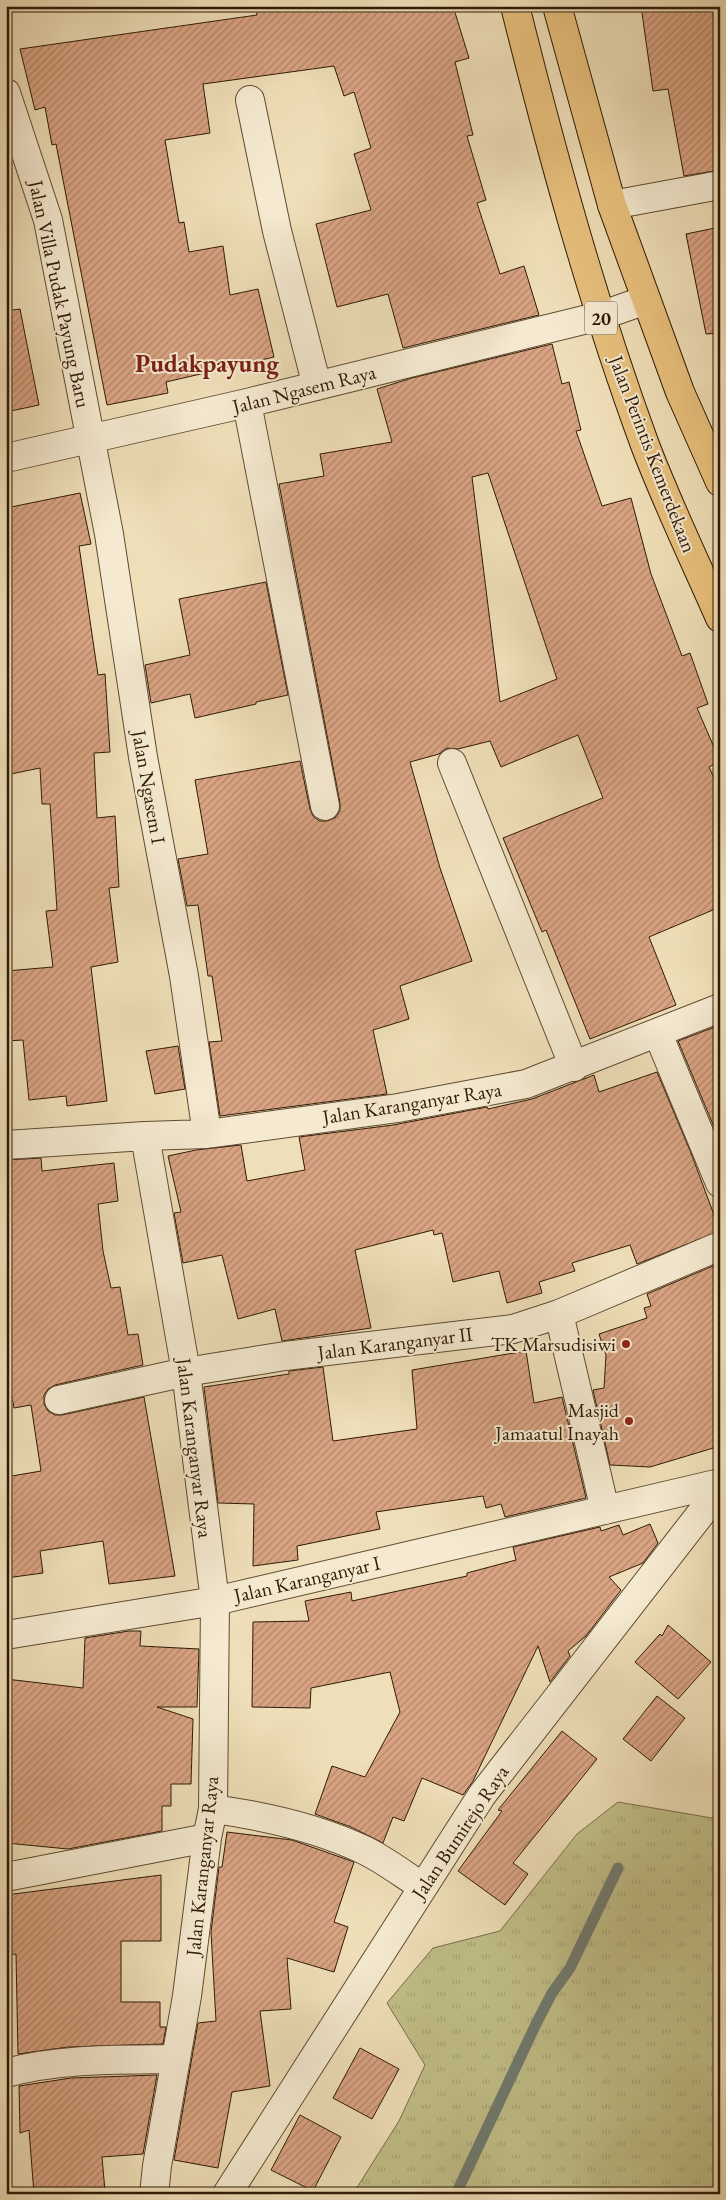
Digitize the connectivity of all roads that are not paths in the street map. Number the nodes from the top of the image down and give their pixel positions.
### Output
1 (515, 6) edge
2 (557, 6) edge
3 (6, 93) edge
4 (250, 100) dead end
5 (720, 185) edge
6 (612, 205) junction
7 (646, 300) junction
8 (600, 316) junction
9 (317, 386) junction
10 (247, 403) junction
11 (91, 440) junction
12 (6, 458) edge
13 (720, 482) edge
14 (720, 618) edge
15 (452, 763) dead end
16 (325, 806) dead end
17 (720, 1008) edge
18 (658, 1034) junction
19 (574, 1066) junction
20 (207, 1134) junction
21 (145, 1136) junction
22 (6, 1145) edge
23 (720, 1183) edge
24 (720, 1246) edge
25 (559, 1314) junction
26 (186, 1372) junction
27 (59, 1400) dead end
28 (720, 1483) edge
29 (720, 1489) edge
30 (605, 1510) junction
31 (215, 1601) junction
32 (6, 1635) edge
33 (213, 1808) junction
34 (207, 1838) junction
35 (6, 1877) edge
36 (423, 1888) junction
37 (176, 2059) junction
38 (6, 2073) edge
39 (154, 2194) edge
40 (227, 2194) edge

1 - 8 highway, Jalan Perintis Kemerdekaan / 20
2 - 6 highway, 20
3 - 11 street, Jalan Villa Pudak Payung Baru
4 - 9 street
5 - 6 street
6 - 7 highway, 20
7 - 8 street
7 - 13 highway, 20
8 - 9 street, Jalan Ngasem Raya
8 - 14 highway, Jalan Perintis Kemerdekaan / 20
9 - 10 street, Jalan Ngasem Raya
10 - 11 street, Jalan Ngasem Raya
10 - 16 street
11 - 12 street, Jalan Ngasem Raya
11 - 20 street, Jalan Ngasem I
15 - 19 street
17 - 18 street, Jalan Karanganyar Raya
18 - 19 street, Jalan Karanganyar Raya
18 - 23 street
19 - 20 street, Jalan Karanganyar Raya
20 - 21 street, Jalan Karanganyar Raya
21 - 22 street
21 - 26 street, Jalan Karanganyar Raya
24 - 25 street, Jalan Karanganyar II
25 - 26 street, Jalan Karanganyar II
25 - 30 street
26 - 27 street, Jalan Karanganyar II
26 - 31 street, Jalan Karanganyar Raya
28 - 30 street, Jalan Karanganyar I
29 - 36 street, Jalan Bumirejo Raya
30 - 31 street, Jalan Karanganyar I
31 - 32 street, Jalan Karanganyar I
31 - 33 street, Jalan Karanganyar Raya
33 - 34 street, Jalan Karanganyar Raya
33 - 36 street
34 - 35 street
34 - 37 street, Jalan Karanganyar Raya
36 - 40 street, Jalan Bumirejo Raya
37 - 38 street
37 - 39 street, Jalan Karanganyar Raya

